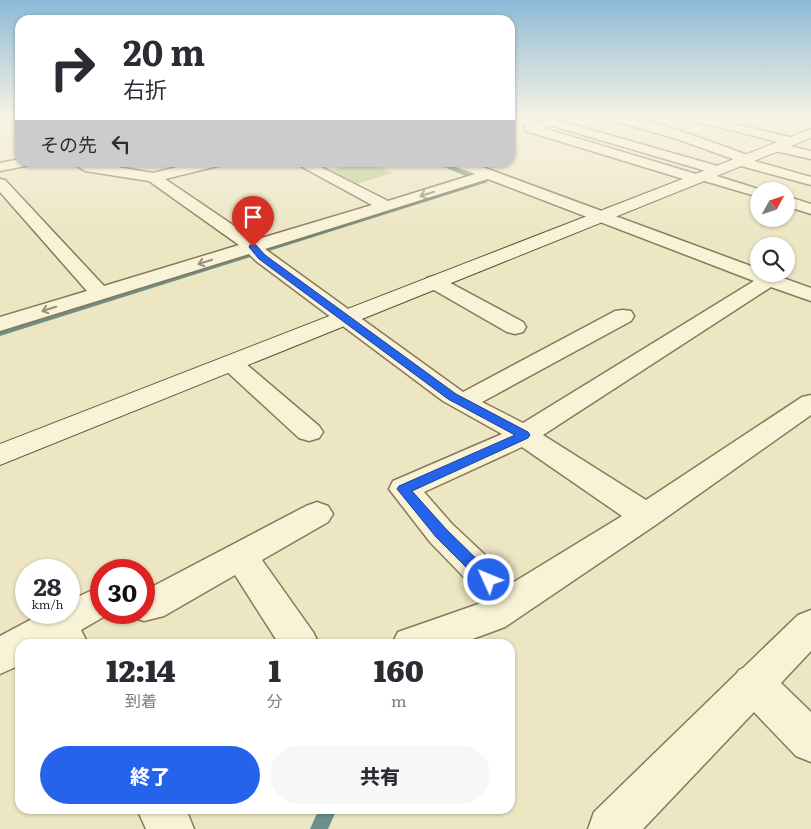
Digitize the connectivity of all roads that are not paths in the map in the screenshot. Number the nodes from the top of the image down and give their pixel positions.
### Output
1 (636, 157) edge
2 (652, 157) edge
3 (734, 157) edge
4 (750, 157) edge
5 (742, 160) junction
6 (15, 164) edge
7 (0, 167) edge
8 (85, 167) edge
9 (196, 167) edge
10 (309, 167) edge
11 (464, 167) edge
12 (704, 175) junction
13 (153, 177) junction
14 (481, 177) junction
15 (811, 181) edge
16 (0, 183) edge
17 (750, 190) edge
18 (795, 204) edge
19 (386, 206) junction
20 (811, 209) edge
21 (598, 217) junction
22 (257, 251) junction
23 (750, 273) edge
24 (434, 282) junction
25 (766, 282) edge
26 (775, 282) edge
27 (100, 293) junction
28 (811, 295) edge
29 (623, 316) dead end
30 (346, 317) junction
31 (0, 324) edge
32 (515, 327) dead end
33 (232, 363) junction
34 (463, 402) junction
35 (811, 404) edge
36 (308, 432) dead end
37 (524, 435) junction
38 (0, 454) edge
39 (317, 514) dead end
40 (646, 516) junction
41 (241, 556) junction
42 (155, 603) edge
43 (513, 604) junction
44 (90, 611) edge
45 (811, 626) edge
46 (64, 634) edge
47 (42, 639) edge
48 (297, 639) edge
49 (423, 639) edge
50 (15, 647) edge
51 (0, 656) edge
52 (753, 683) junction
53 (811, 741) edge
54 (163, 814) edge
55 (171, 829) edge
56 (611, 829) edge

1 - 12 street
2 - 12 street
3 - 5 street
4 - 5 street
5 - 12 street
5 - 15 street
6 - 7 street
8 - 13 street
9 - 13 street
10 - 19 street
11 - 14 street
12 - 17 street
12 - 21 street
13 - 22 street
14 -> 19 street
14 - 21 street
16 - 27 street
18 - 20 street
19 - 22 street
21 - 23 street
21 - 24 street
22 -> 27 street
22 - 30 street
24 - 30 street
24 - 32 street
25 - 37 street
26 - 28 street
27 -> 31 street
29 - 34 street
30 - 33 street
30 - 34 street
33 - 36 street
33 - 38 street
34 - 37 street
35 - 40 street
37 - 40 street
37 - 43 street
39 - 41 street
40 - 43 street
41 - 42 street
41 - 48 street
43 - 49 street
44 - 46 street
45 - 52 street
46 - 47 street
50 - 51 street
52 - 53 street
52 - 56 street
54 - 55 street

